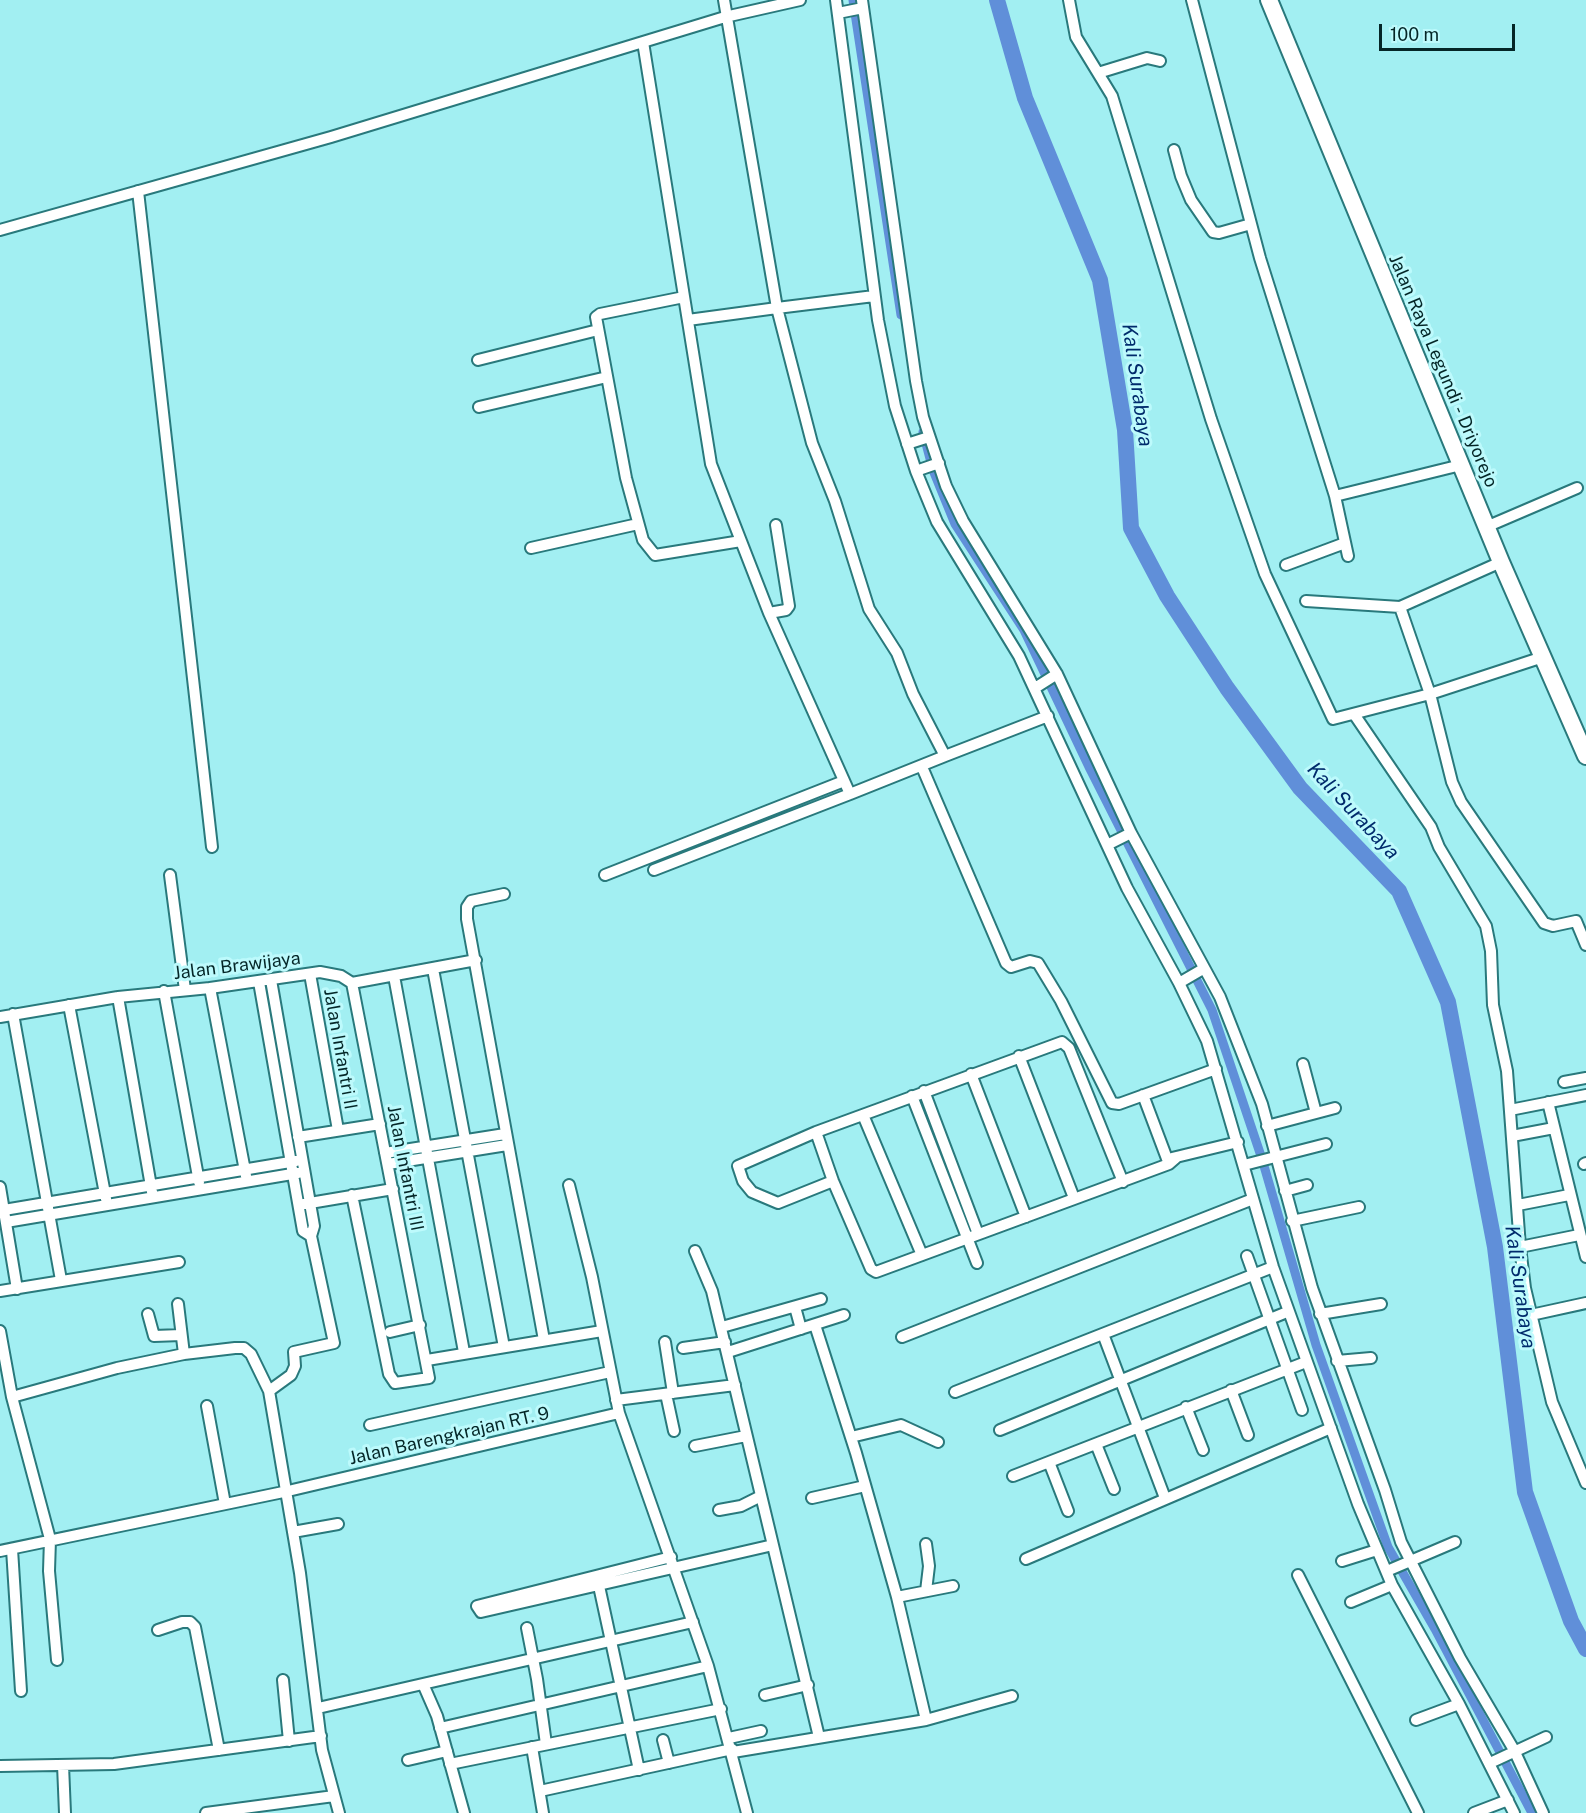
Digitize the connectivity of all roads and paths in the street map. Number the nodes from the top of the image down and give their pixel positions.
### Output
1 (724, 0) edge
2 (800, 0) edge
3 (836, 0) edge
4 (1069, 0) edge
5 (1192, 0) edge
6 (1269, 0) edge
7 (861, 5) edge
8 (841, 12) junction
9 (726, 17) junction
10 (643, 42) junction
11 (1160, 61) dead end
12 (1098, 73) junction
13 (1174, 150) dead end
14 (138, 191) junction
15 (1251, 224) junction
16 (0, 230) edge
17 (874, 296) junction
18 (680, 298) junction
19 (777, 308) junction
20 (688, 320) junction
21 (598, 330) junction
22 (478, 360) dead end
23 (607, 377) junction
24 (479, 407) dead end
25 (928, 438) junction
26 (908, 443) junction
27 (937, 464) junction
28 (1461, 465) junction
29 (919, 470) junction
30 (1577, 488) dead end
31 (1335, 496) junction
32 (639, 524) junction
33 (776, 525) dead end
34 (1486, 526) junction
35 (738, 541) junction
36 (1345, 543) junction
37 (531, 548) dead end
38 (1348, 556) dead end
39 (1501, 562) junction
40 (1286, 565) dead end
41 (1306, 601) dead end
42 (1400, 607) junction
43 (769, 613) junction
44 (1543, 657) junction
45 (1056, 676) junction
46 (1039, 686) junction
47 (1430, 694) junction
48 (1354, 714) junction
49 (1048, 716) junction
50 (945, 756) junction
51 (1586, 756) edge
52 (922, 767) junction
53 (844, 781) junction
54 (850, 794) junction
55 (1130, 834) junction
56 (1111, 843) junction
57 (212, 847) dead end
58 (654, 870) dead end
59 (171, 875) dead end
60 (605, 875) dead end
61 (504, 894) dead end
62 (1586, 945) edge
63 (476, 960) junction
64 (433, 969) junction
65 (1202, 970) junction
66 (309, 974) junction
67 (394, 976) junction
68 (1183, 980) junction
69 (265, 981) junction
70 (352, 984) junction
71 (210, 988) junction
72 (185, 990) junction
73 (164, 991) junction
74 (118, 997) junction
75 (69, 1005) junction
76 (13, 1014) junction
77 (0, 1017) edge
78 (1019, 1056) junction
79 (1303, 1064) dead end
80 (1216, 1069) junction
81 (970, 1074) junction
82 (1586, 1078) edge
83 (1564, 1082) dead end
84 (924, 1091) junction
85 (1143, 1095) junction
86 (1586, 1095) edge
87 (912, 1096) junction
88 (1548, 1102) junction
89 (1335, 1108) dead end
90 (1510, 1110) junction
91 (1316, 1113) junction
92 (863, 1115) junction
93 (380, 1124) junction
94 (1267, 1126) junction
95 (1554, 1128) junction
96 (338, 1130) junction
97 (816, 1132) junction
98 (1512, 1136) junction
99 (298, 1137) junction
100 (506, 1139) junction
101 (1238, 1142) junction
102 (1326, 1144) dead end
103 (466, 1145) junction
104 (426, 1152) junction
105 (1275, 1157) junction
106 (386, 1158) junction
107 (302, 1160) junction
108 (1171, 1160) junction
109 (291, 1162) junction
110 (1247, 1168) junction
111 (245, 1170) junction
112 (299, 1173) junction
113 (198, 1178) junction
114 (1121, 1179) junction
115 (833, 1181) junction
116 (247, 1182) junction
117 (151, 1185) junction
118 (569, 1185) dead end
119 (1306, 1185) dead end
120 (0, 1187) edge
121 (393, 1189) junction
122 (200, 1190) junction
123 (1285, 1191) junction
124 (105, 1193) junction
125 (352, 1195) junction
126 (1569, 1195) junction
127 (153, 1197) junction
128 (1074, 1198) junction
129 (1253, 1198) junction
130 (47, 1203) junction
131 (310, 1203) junction
132 (107, 1205) junction
133 (298, 1205) junction
134 (1518, 1205) junction
135 (1359, 1207) dead end
136 (4, 1210) junction
137 (49, 1214) junction
138 (1026, 1217) junction
139 (1292, 1221) junction
140 (6, 1222) junction
141 (311, 1236) junction
142 (973, 1236) junction
143 (1582, 1236) edge
144 (1520, 1247) junction
145 (695, 1251) dead end
146 (922, 1255) junction
147 (1247, 1256) dead end
148 (1586, 1257) edge
149 (179, 1262) dead end
150 (977, 1263) dead end
151 (1273, 1267) junction
152 (1253, 1275) junction
153 (61, 1280) junction
154 (17, 1289) junction
155 (0, 1291) edge
156 (821, 1299) dead end
157 (1586, 1303) edge
158 (178, 1304) dead end
159 (1381, 1304) dead end
160 (795, 1307) junction
161 (1287, 1312) junction
162 (148, 1314) dead end
163 (1320, 1314) junction
164 (844, 1315) dead end
165 (1532, 1315) junction
166 (1270, 1319) junction
167 (420, 1325) junction
168 (815, 1325) junction
169 (722, 1328) junction
170 (801, 1329) junction
171 (0, 1331) edge
172 (602, 1331) junction
173 (390, 1332) dead end
174 (1103, 1334) junction
175 (182, 1335) junction
176 (902, 1337) dead end
177 (544, 1340) junction
178 (665, 1342) dead end
179 (504, 1347) junction
180 (726, 1347) junction
181 (683, 1348) dead end
182 (464, 1352) junction
183 (184, 1354) junction
184 (1371, 1358) dead end
185 (427, 1360) junction
186 (1306, 1362) junction
187 (1337, 1362) junction
188 (1288, 1369) junction
189 (610, 1372) junction
190 (1121, 1380) junction
191 (735, 1385) junction
192 (1231, 1390) junction
193 (270, 1391) junction
194 (955, 1392) dead end
195 (669, 1393) junction
196 (12, 1397) junction
197 (616, 1400) junction
198 (207, 1406) dead end
199 (1185, 1407) junction
200 (1302, 1410) dead end
201 (619, 1413) junction
202 (370, 1425) dead end
203 (1140, 1426) junction
204 (1331, 1428) junction
205 (1000, 1430) dead end
206 (674, 1431) dead end
207 (1248, 1435) dead end
208 (746, 1436) junction
209 (851, 1437) junction
210 (938, 1442) dead end
211 (1096, 1444) junction
212 (695, 1446) dead end
213 (1203, 1450) dead end
214 (1049, 1462) junction
215 (1013, 1476) dead end
216 (1586, 1483) edge
217 (865, 1486) junction
218 (1114, 1489) dead end
219 (288, 1491) junction
220 (761, 1496) junction
221 (812, 1498) dead end
222 (1165, 1498) junction
223 (225, 1504) junction
224 (719, 1510) dead end
225 (1068, 1511) dead end
226 (338, 1524) dead end
227 (293, 1532) junction
228 (50, 1539) junction
229 (1455, 1542) dead end
230 (926, 1544) dead end
231 (773, 1545) junction
232 (1377, 1550) junction
233 (4, 1552) edge
234 (671, 1557) junction
235 (1026, 1559) dead end
236 (1342, 1561) dead end
237 (1409, 1562) junction
238 (674, 1569) junction
239 (1390, 1570) junction
240 (1298, 1575) dead end
241 (1392, 1585) junction
242 (599, 1586) junction
243 (952, 1586) dead end
244 (573, 1587) junction
245 (926, 1591) junction
246 (897, 1597) junction
247 (1352, 1602) dead end
248 (693, 1622) junction
249 (527, 1628) dead end
250 (158, 1630) dead end
251 (611, 1641) junction
252 (534, 1659) junction
253 (57, 1660) dead end
254 (708, 1666) junction
255 (283, 1680) dead end
256 (423, 1684) junction
257 (808, 1685) junction
258 (621, 1686) junction
259 (21, 1692) dead end
260 (765, 1695) dead end
261 (1012, 1696) dead end
262 (1459, 1704) junction
263 (541, 1705) junction
264 (318, 1708) junction
265 (721, 1709) junction
266 (926, 1720) junction
267 (1416, 1720) dead end
268 (630, 1727) junction
269 (440, 1728) junction
270 (761, 1731) dead end
271 (321, 1736) junction
272 (819, 1737) junction
273 (1546, 1737) dead end
274 (663, 1740) dead end
275 (289, 1741) junction
276 (546, 1744) junction
277 (731, 1746) junction
278 (532, 1747) junction
279 (219, 1750) junction
280 (447, 1751) junction
281 (1512, 1751) junction
282 (408, 1760) dead end
283 (1494, 1761) junction
284 (669, 1763) junction
285 (450, 1764) junction
286 (63, 1765) junction
287 (0, 1766) edge
288 (639, 1770) junction
289 (540, 1791) junction
290 (334, 1796) junction
291 (1508, 1800) junction
292 (65, 1813) edge
293 (206, 1813) edge
294 (339, 1813) edge
295 (464, 1813) edge
296 (543, 1813) edge
297 (747, 1813) edge
298 (1418, 1813) edge
299 (1474, 1813) edge
300 (1514, 1813) edge
301 (1543, 1813) edge

1 - 9 street
2 - 9 street
3 - 8 street
4 - 12 street
5 - 15 street
6 - 28 main road, Jalan Raya Legundi - Driyorejo
7 - 8 street
7 - 25 street
8 - 17 street
9 - 10 street
9 - 19 street
10 - 14 street
10 - 18 street
11 - 12 street
12 - 48 street
13 - 15 street
14 - 16 street
14 - 57 street
15 - 31 street
17 - 19 street
17 - 26 street
18 - 20 street
18 - 21 street
19 - 20 street
19 - 50 street
20 - 35 street
21 - 22 street
21 - 23 street
23 - 24 street
23 - 32 street
25 - 26 street
25 - 27 street
26 - 29 street
27 - 29 street
27 - 45 street
28 - 31 street
28 - 34 main road, Jalan Raya Legundi - Driyorejo
29 - 46 street
30 - 34 street
31 - 36 street
32 - 35 street
32 - 37 street
33 - 43 street
34 - 39 main road, Jalan Raya Legundi - Driyorejo
35 - 43 street
36 - 38 street
36 - 40 street
39 - 42 street
39 - 44 main road, Jalan Raya Legundi - Driyorejo
41 - 42 street
42 - 47 street
43 - 53 street
44 - 47 street
44 - 51 main road, Jalan Raya Legundi - Driyorejo
45 - 46 street
45 - 55 street
46 - 49 street
47 - 48 street
47 - 62 street
48 - 90 street
49 - 50 street
49 - 56 street
50 - 52 street
52 - 54 street
52 - 85 street
53 - 54 street
53 - 60 street
54 - 58 street
55 - 56 street
55 - 65 street
56 - 68 street
59 - 72 street
61 - 63 street
63 - 64 street
63 - 100 street
64 - 67 street
64 - 103 street
65 - 68 street
65 - 94 street
66 - 69 street, Jalan Brawijaya
66 - 70 street, Jalan Brawijaya
66 - 96 street, Jalan Infantri II
67 - 70 street
67 - 104 street
68 - 80 street
69 - 71 street, Jalan Brawijaya
69 - 99 street
69 - 109 street
70 - 93 street, Jalan Infantri III
71 - 72 street, Jalan Brawijaya
71 - 111 street
72 - 73 street, Jalan Brawijaya
73 - 74 street, Jalan Brawijaya
73 - 113 street
74 - 75 street, Jalan Brawijaya
74 - 117 street
75 - 76 street, Jalan Brawijaya
75 - 124 street
76 - 77 street, Jalan Brawijaya
76 - 130 street
78 - 81 street
78 - 114 street
78 - 128 street
79 - 91 street
80 - 85 street
80 - 101 street
81 - 84 street
81 - 138 street
82 - 83 street
84 - 87 street
84 - 142 street
85 - 108 street
86 - 88 street
87 - 92 street
87 - 142 street
88 - 90 street
88 - 95 street
89 - 91 street
90 - 98 street
91 - 94 street
92 - 97 street
92 - 146 street
93 - 96 street
93 - 106 street, Jalan Infantri III
94 - 105 street
95 - 98 street
95 - 126 street
96 - 99 street
97 - 115 street
97 - 115 street
98 - 134 street
99 - 107 street
100 - 103 street
100 - 177 street
101 - 108 street
101 - 110 street
102 - 105 street
103 - 104 street
103 - 179 street
104 - 106 street
104 - 182 street
105 - 110 street
105 - 123 street
106 - 121 street, Jalan Infantri III
107 - 109 street
107 - 112 street
108 - 114 street
109 - 111 street
109 - 112 street
110 - 129 street
111 - 113 street
111 - 116 street
112 - 116 street
112 - 131 street
112 - 133 street
113 - 117 street
113 - 122 street
114 - 128 street
115 - 146 street
116 - 122 street
117 - 124 street
117 - 127 street
118 - 172 street
119 - 123 street
120 - 136 street
121 - 125 street
121 - 167 street, Jalan Infantri III
122 - 127 street
123 - 139 street
124 - 130 street
124 - 132 street
125 - 131 street
125 - 185 street
126 - 134 street
126 - 143 street
127 - 132 street
128 - 138 street
129 - 151 street
129 - 176 street
130 - 136 street
130 - 137 street
131 - 133 street
131 - 141 street
132 - 137 street
133 - 141 street
134 - 144 street
135 - 139 street
136 - 140 street
137 - 140 street
137 - 153 street
138 - 142 street
139 - 163 street
140 - 154 street
141 - 193 street
142 - 146 street
142 - 150 street
143 - 144 street
143 - 148 street
144 - 165 street
145 - 169 street
147 - 152 street
149 - 153 street
151 - 152 street
151 - 161 street
152 - 166 street
152 - 174 street
153 - 154 street
154 - 155 street
156 - 160 street
157 - 165 street
158 - 175 street
159 - 163 street
160 - 169 street
160 - 170 street
161 - 166 street
161 - 186 street
162 - 175 street
163 - 187 street
164 - 168 street
165 - 216 street
166 - 188 street
166 - 190 street
167 - 173 street
167 - 185 street, Jalan Infantri III
168 - 170 street
168 - 209 street
169 - 180 street
170 - 180 street
171 - 196 street
172 - 177 street
172 - 189 street
174 - 190 street
174 - 194 street
175 - 183 street
177 - 179 street
178 - 195 street
179 - 182 street
180 - 181 street
180 - 191 street
182 - 185 street
183 - 193 street
183 - 196 street
184 - 187 street
186 - 188 street
186 - 204 street
187 - 237 street
188 - 192 street
188 - 200 street
189 - 197 street
189 - 202 street
190 - 203 street
190 - 205 street
191 - 195 street
191 - 208 street
192 - 199 street
192 - 207 street
193 - 219 street
195 - 197 street
195 - 206 street
196 - 228 street
197 - 201 street
198 - 223 street
199 - 203 street
199 - 213 street
201 - 219 street, Jalan Barengkrajan RT. 9
201 - 234 street
203 - 211 street
203 - 222 street
204 - 222 street
204 - 232 street
208 - 212 street
208 - 220 street
209 - 210 street
209 - 217 street
211 - 214 street
211 - 218 street
214 - 215 street
214 - 225 street
217 - 221 street
217 - 246 street
219 - 223 street, Jalan Barengkrajan RT. 9
219 - 227 street
220 - 224 street
220 - 231 street
222 - 235 street
223 - 228 street, Jalan Barengkrajan RT. 9
226 - 227 street
227 - 264 street
228 - 233 street, Jalan Barengkrajan RT. 9
228 - 253 street
229 - 237 street
230 - 245 street
231 - 238 street
231 - 257 street
232 - 236 street
232 - 239 street
233 - 259 street
234 - 238 street
234 - 244 street
237 - 239 street
237 - 281 street
238 - 242 street
238 - 248 street
239 - 241 street
240 - 298 street
241 - 247 street
241 - 262 street
242 - 244 street
242 - 251 street
243 - 245 street
244 - 244 street
245 - 246 street
246 - 266 street
248 - 251 street
248 - 254 street
249 - 252 street
250 - 279 street
251 - 252 street
251 - 258 street
252 - 256 street
252 - 263 street
254 - 258 street
254 - 265 street
255 - 275 street
256 - 264 street
256 - 269 street
257 - 260 street
257 - 272 street
258 - 263 street
258 - 268 street
261 - 266 street
262 - 267 street
262 - 283 street
263 - 269 street
263 - 276 street
264 - 271 street
265 - 268 street
265 - 277 street
266 - 272 street
268 - 276 street
268 - 288 street
269 - 280 street
270 - 277 street
271 - 275 street
271 - 290 street
272 - 277 street
273 - 281 street
274 - 284 street
275 - 279 street
276 - 278 street
277 - 284 street
277 - 297 street
278 - 285 street
278 - 289 street
279 - 286 street
280 - 282 street
280 - 285 street
281 - 283 street
281 - 301 street
283 - 291 street
284 - 288 street
285 - 295 street
286 - 287 street
286 - 292 street
288 - 289 street
289 - 296 street
290 - 293 street
290 - 294 street
291 - 299 street
291 - 300 street

